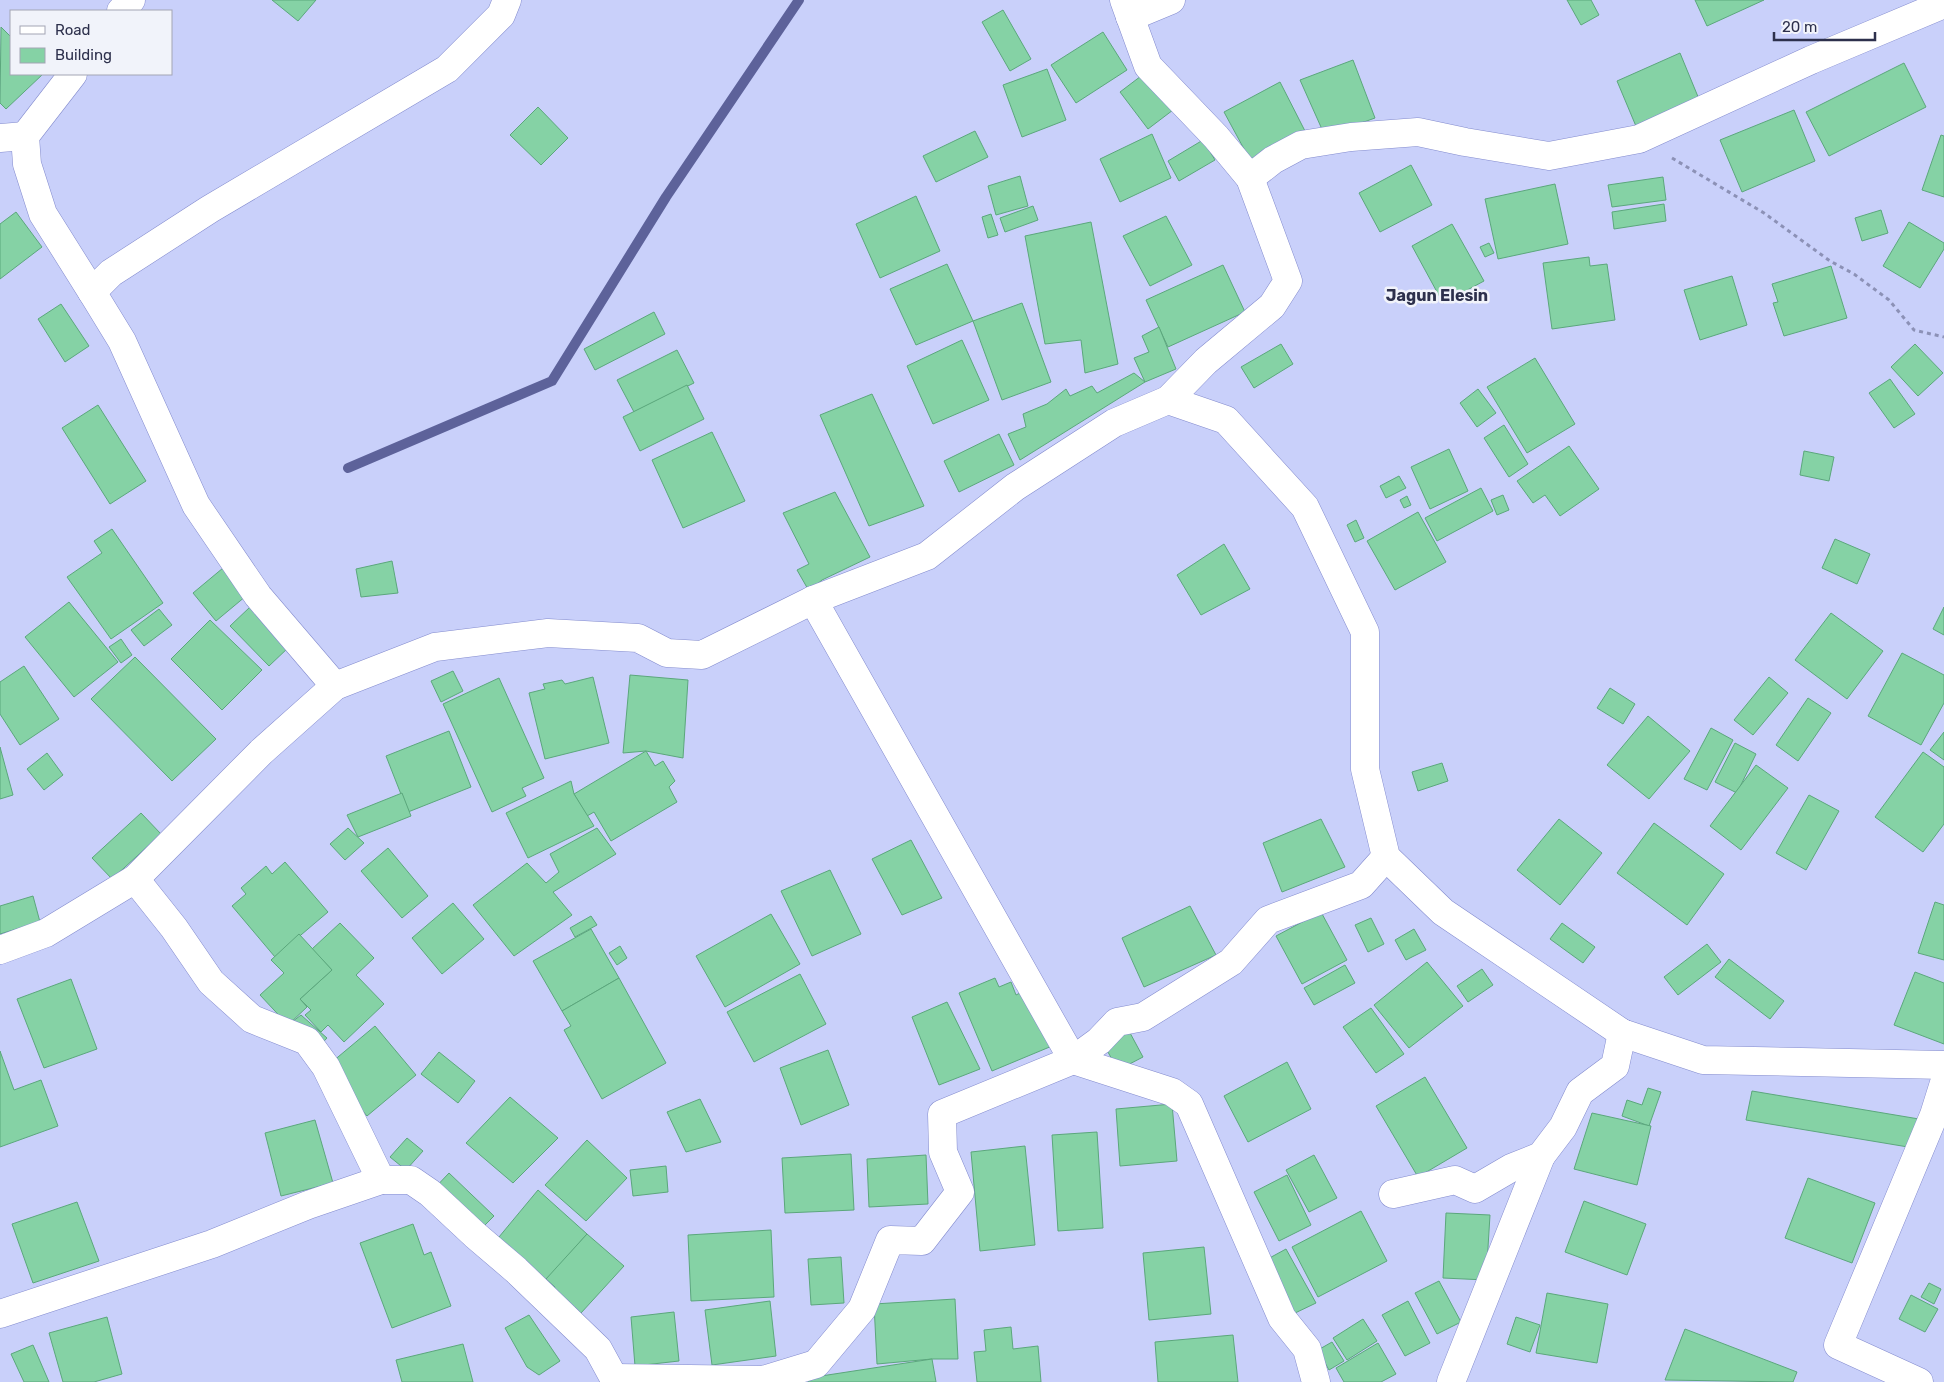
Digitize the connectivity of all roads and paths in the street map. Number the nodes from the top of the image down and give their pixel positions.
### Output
1 (507, 0) edge
2 (1172, 0) edge
3 (1944, 4) edge
4 (1127, 8) edge
5 (72, 75) edge
6 (13, 137) edge
7 (1639, 139) junction
8 (1250, 178) junction
9 (92, 292) junction
10 (1944, 337) edge
11 (1168, 400) junction
12 (813, 600) junction
13 (335, 686) junction
14 (1386, 857) junction
15 (135, 878) junction
16 (0, 950) edge
17 (1622, 1034) junction
18 (1073, 1060) junction
19 (1944, 1065) edge
20 (1944, 1083) edge
21 (1540, 1156) junction
22 (380, 1180) junction
23 (1393, 1194) dead end
24 (0, 1314) edge
25 (616, 1380) edge
26 (1316, 1382) edge
27 (1451, 1382) edge
28 (1919, 1382) edge

1 - 9 street
2 - 4 street
3 - 7 street
4 - 8 street
5 - 6 street
6 - 9 street
7 - 8 street
7 - 10 path
8 - 11 street
9 - 13 street
11 - 12 street
11 - 14 street
12 - 13 street
12 - 18 street
13 - 15 street
14 - 17 street
14 - 18 street
15 - 16 street
15 - 22 street
17 - 19 street
17 - 21 street
18 - 25 street
18 - 26 street
20 - 28 street
21 - 23 street
21 - 27 street
22 - 24 street
22 - 25 street

